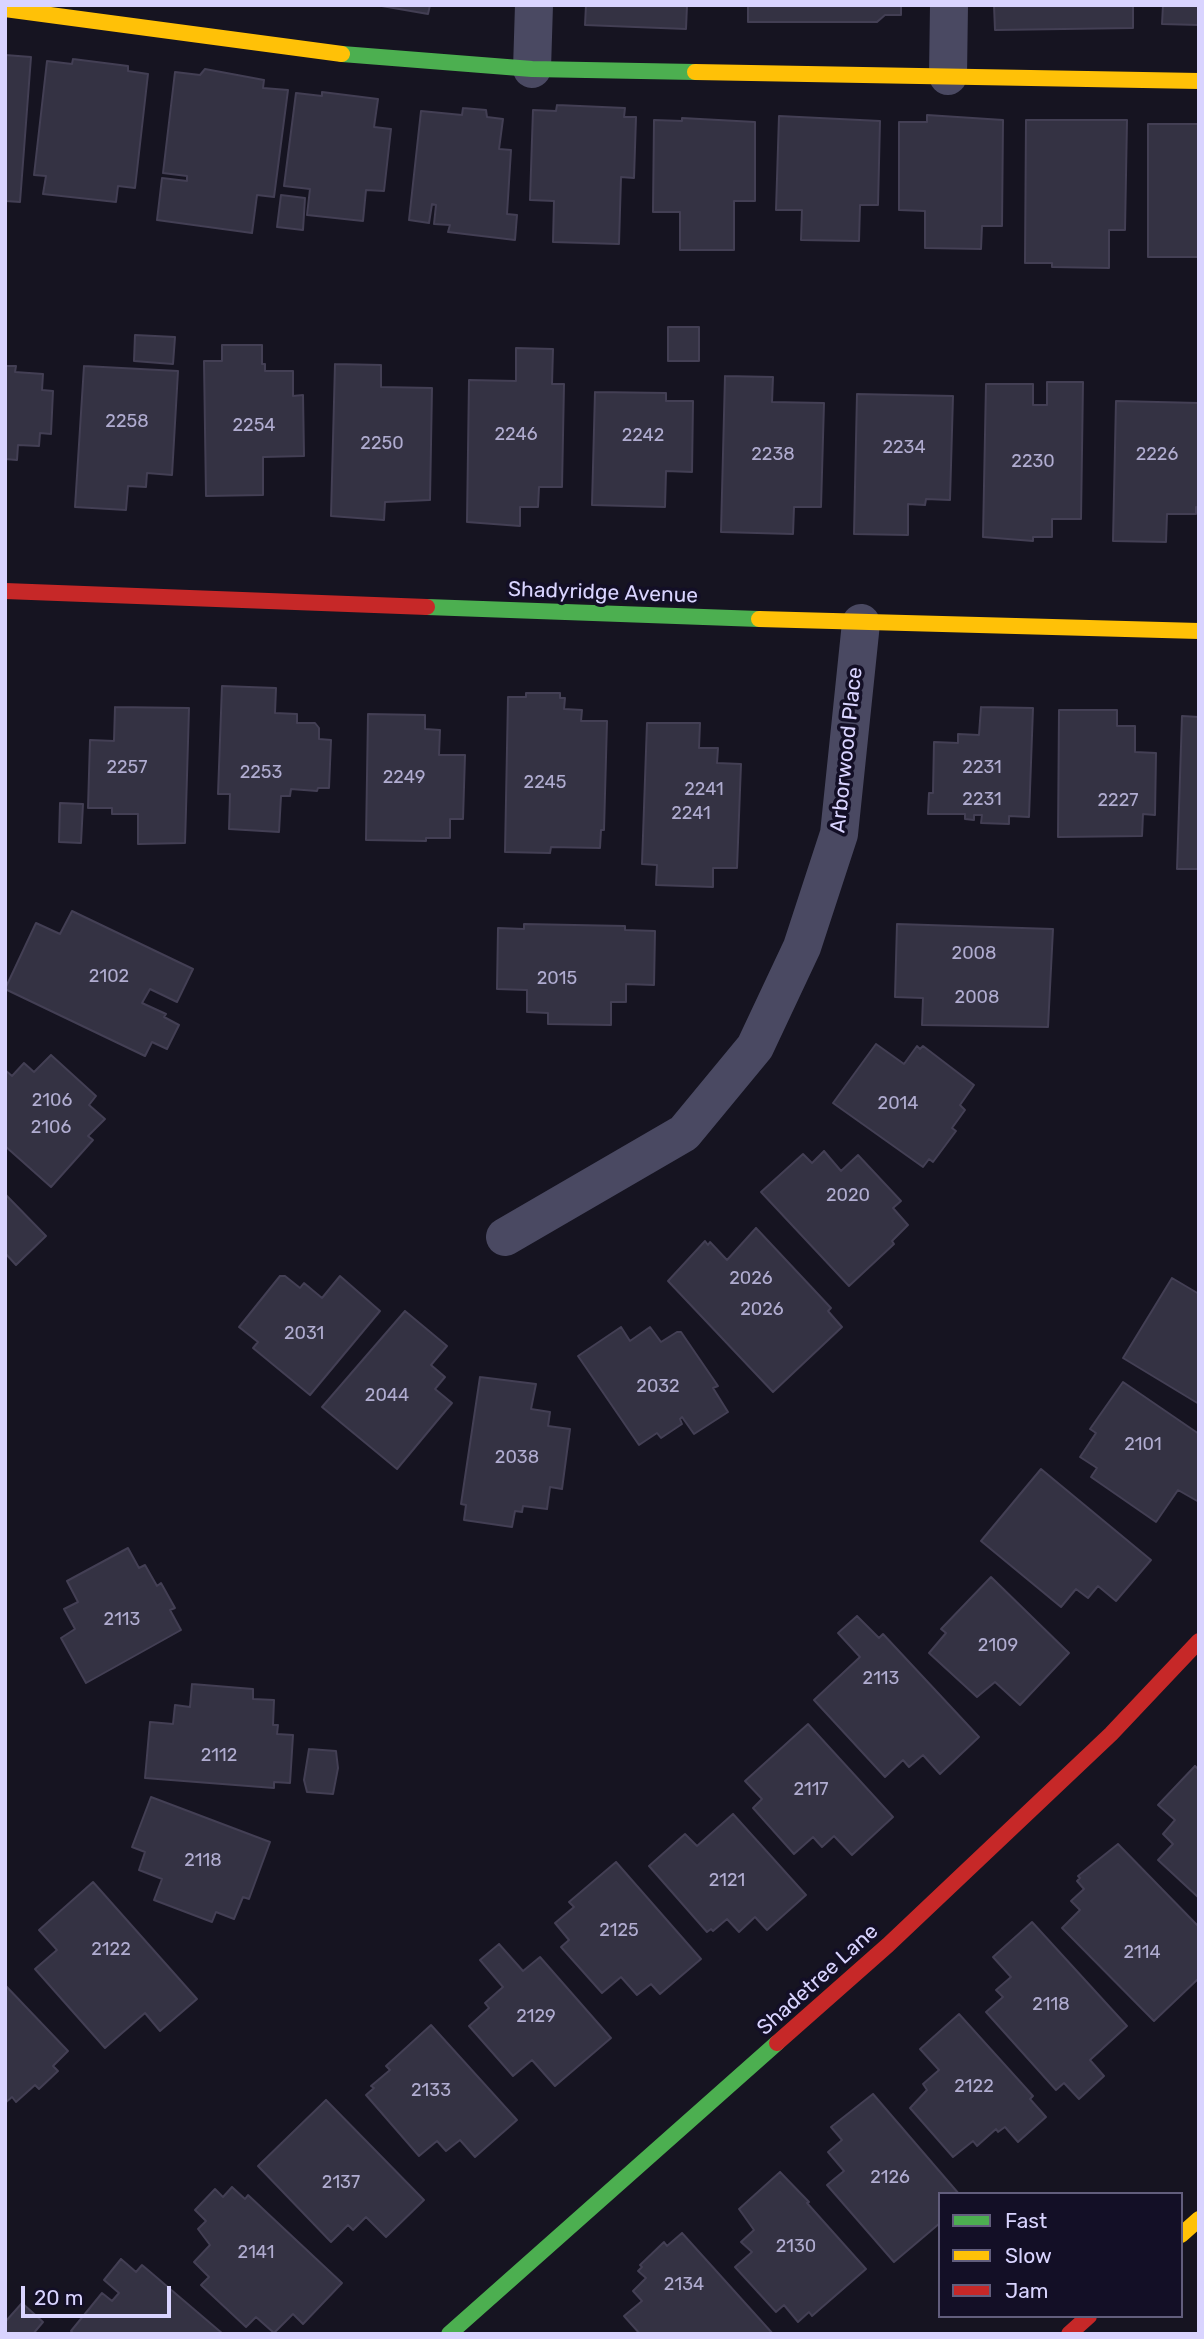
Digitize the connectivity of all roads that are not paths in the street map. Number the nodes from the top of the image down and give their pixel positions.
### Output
1 (534, 5) edge
2 (949, 5) edge
3 (5, 9) edge
4 (532, 69) junction
5 (948, 76) junction
6 (1199, 81) edge
7 (5, 591) edge
8 (861, 623) junction
9 (1199, 631) edge
10 (505, 1237) dead end
11 (1199, 1641) edge
12 (1199, 2219) edge
13 (1183, 2233) edge
14 (1087, 2318) edge
15 (449, 2334) edge
16 (1069, 2334) edge

1 - 4 street
2 - 5 street
3 - 4 street
4 - 5 street
5 - 6 street
7 - 8 street, Shadyridge Avenue
8 - 9 street, Shadyridge Avenue
8 - 10 street, Arborwood Place
11 - 15 street, Shadetree Lane
12 - 13 street
14 - 16 street

